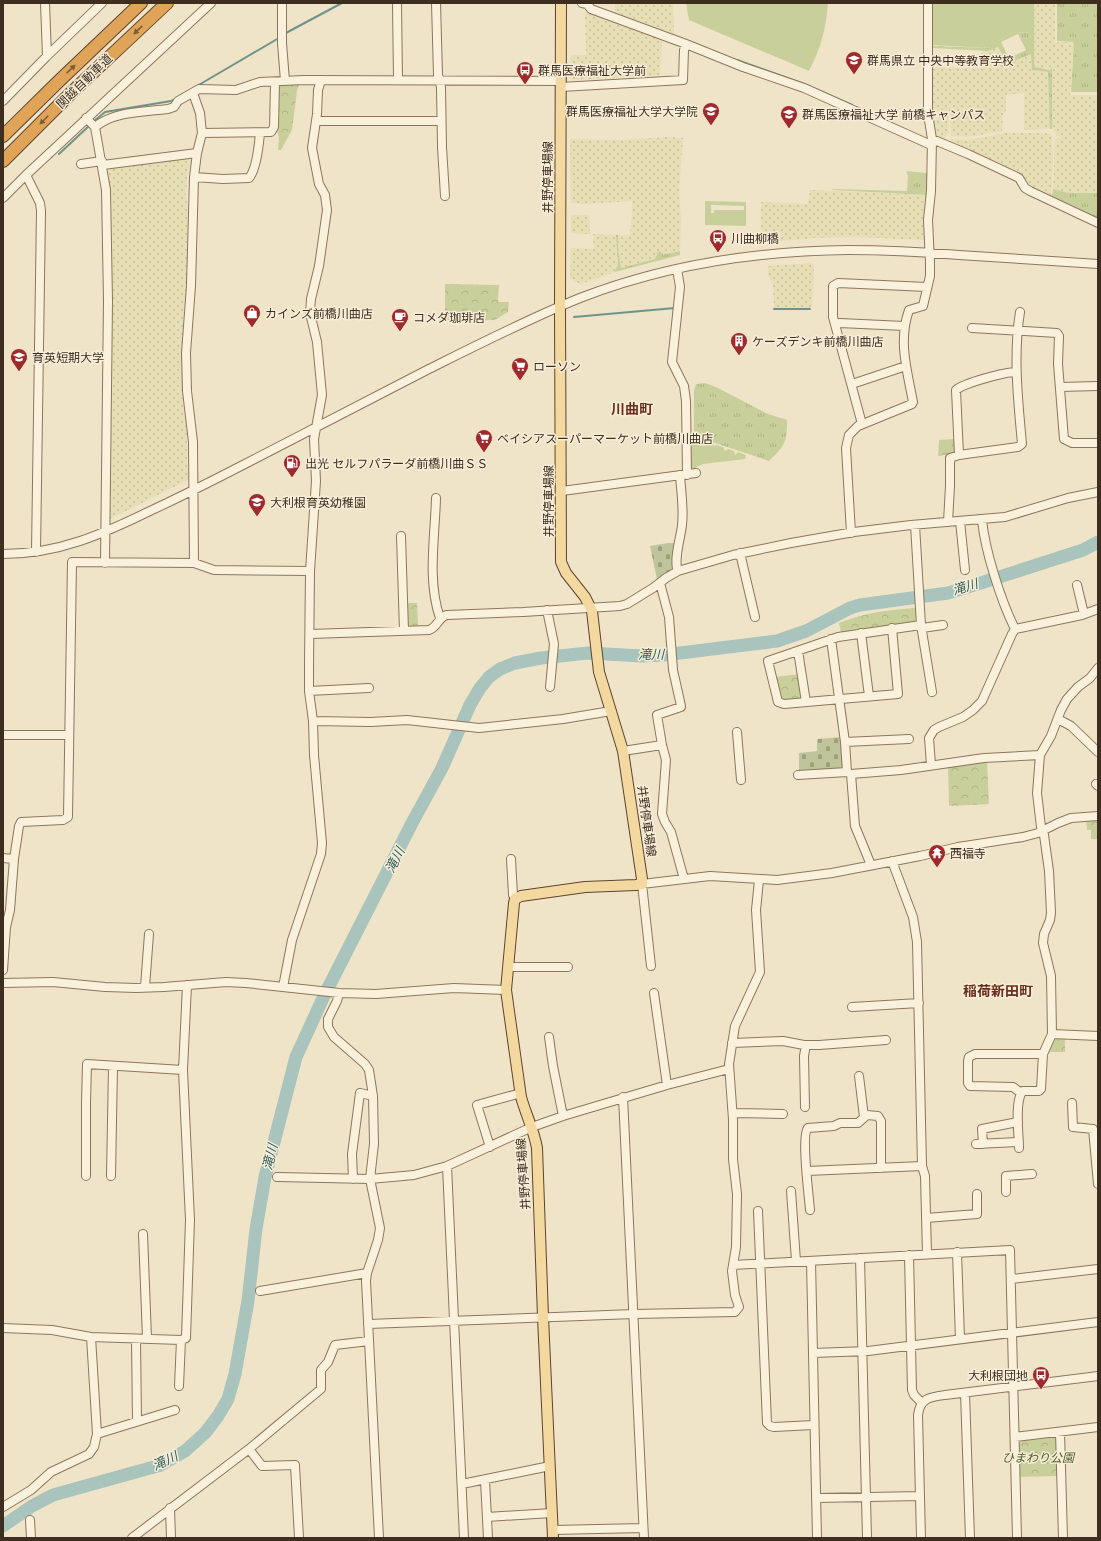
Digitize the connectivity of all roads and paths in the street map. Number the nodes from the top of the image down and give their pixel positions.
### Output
1 (45, 3) edge
2 (102, 3) edge
3 (141, 3) edge
4 (167, 3) edge
5 (210, 3) edge
6 (282, 3) edge
7 (397, 3) edge
8 (436, 3) edge
9 (561, 3) edge
10 (582, 3) edge
11 (928, 3) edge
12 (686, 44) junction
13 (47, 56) junction
14 (321, 80) junction
15 (398, 80) junction
16 (285, 81) junction
17 (440, 81) junction
18 (274, 83) junction
19 (561, 84) junction
20 (193, 93) junction
21 (3, 101) edge
22 (86, 118) junction
23 (316, 121) junction
24 (441, 121) junction
25 (95, 127) junction
26 (260, 132) junction
27 (202, 133) junction
28 (3, 136) edge
29 (932, 142) junction
30 (197, 153) junction
31 (3, 161) edge
32 (102, 163) junction
33 (81, 164) dead end
34 (26, 175) junction
35 (194, 177) junction
36 (445, 196) dead end
37 (3, 198) edge
38 (1098, 223) edge
39 (930, 253) junction
40 (1098, 264) edge
41 (677, 269) junction
42 (926, 287) junction
43 (560, 307) junction
44 (1020, 312) dead end
45 (835, 324) junction
46 (904, 326) junction
47 (972, 328) dead end
48 (1017, 331) junction
49 (906, 366) junction
50 (1016, 372) junction
51 (852, 384) junction
52 (1098, 386) edge
53 (1060, 387) junction
54 (862, 424) junction
55 (317, 427) junction
56 (1098, 443) edge
57 (959, 455) junction
58 (696, 473) dead end
59 (683, 475) junction
60 (562, 490) junction
61 (193, 491) junction
62 (1098, 492) edge
63 (436, 498) dead end
64 (982, 520) junction
65 (960, 521) junction
66 (948, 522) junction
67 (915, 525) junction
68 (105, 533) junction
69 (851, 533) junction
70 (401, 536) dead end
71 (36, 552) junction
72 (740, 553) junction
73 (3, 554) edge
74 (194, 562) junction
75 (106, 563) junction
76 (965, 570) dead end
77 (310, 571) junction
78 (678, 571) junction
79 (660, 583) junction
80 (1077, 585) dead end
81 (591, 608) junction
82 (1098, 609) edge
83 (547, 610) junction
84 (1084, 614) junction
85 (755, 617) dead end
86 (440, 618) junction
87 (942, 625) dead end
88 (922, 626) junction
89 (892, 628) junction
90 (1015, 629) junction
91 (404, 631) junction
92 (861, 633) junction
93 (310, 634) junction
94 (830, 639) junction
95 (798, 651) junction
96 (1098, 668) edge
97 (550, 687) dead end
98 (370, 688) dead end
99 (309, 691) junction
100 (932, 692) dead end
101 (868, 696) junction
102 (838, 699) junction
103 (806, 702) junction
104 (611, 711) junction
105 (1058, 719) junction
106 (313, 722) junction
107 (737, 732) dead end
108 (3, 735) edge
109 (69, 735) junction
110 (909, 739) dead end
111 (845, 742) junction
112 (662, 745) junction
113 (623, 751) junction
114 (1098, 752) edge
115 (1040, 755) junction
116 (931, 765) junction
117 (849, 773) junction
118 (798, 775) dead end
119 (741, 780) dead end
120 (1098, 816) edge
121 (1042, 831) junction
122 (3, 858) edge
123 (14, 859) junction
124 (511, 859) dead end
125 (892, 862) junction
126 (871, 866) junction
127 (684, 879) junction
128 (759, 880) junction
129 (642, 884) junction
130 (515, 899) junction
131 (149, 934) dead end
132 (651, 966) dead end
133 (508, 967) junction
134 (568, 967) dead end
135 (3, 970) edge
136 (3, 984) edge
137 (186, 985) junction
138 (283, 987) junction
139 (145, 988) junction
140 (506, 990) junction
141 (338, 992) junction
142 (654, 993) dead end
143 (919, 1003) junction
144 (852, 1007) dead end
145 (1052, 1034) junction
146 (1098, 1036) edge
147 (549, 1037) dead end
148 (886, 1040) dead end
149 (732, 1043) junction
150 (806, 1045) junction
151 (1043, 1054) junction
152 (113, 1066) junction
153 (729, 1069) junction
154 (183, 1070) junction
155 (860, 1076) dead end
156 (667, 1085) junction
157 (521, 1093) junction
158 (1021, 1093) junction
159 (373, 1096) junction
160 (623, 1097) junction
161 (1072, 1103) dead end
162 (805, 1107) dead end
163 (733, 1113) junction
164 (784, 1114) dead end
165 (563, 1116) junction
166 (864, 1117) junction
167 (1018, 1122) junction
168 (532, 1127) junction
169 (490, 1147) junction
170 (447, 1166) junction
171 (922, 1166) junction
172 (881, 1168) junction
173 (807, 1171) junction
174 (1032, 1174) dead end
175 (86, 1176) dead end
176 (111, 1176) dead end
177 (277, 1177) dead end
178 (353, 1179) junction
179 (370, 1179) junction
180 (1098, 1184) edge
181 (791, 1191) dead end
182 (1006, 1192) dead end
183 (977, 1194) dead end
184 (810, 1210) dead end
185 (758, 1211) dead end
186 (926, 1218) junction
187 (143, 1234) dead end
188 (957, 1252) junction
189 (909, 1254) junction
190 (927, 1254) junction
191 (860, 1258) junction
192 (796, 1261) junction
193 (811, 1261) junction
194 (761, 1263) junction
195 (733, 1265) junction
196 (1098, 1269) edge
197 (367, 1273) junction
198 (1011, 1279) junction
199 (260, 1290) dead end
200 (634, 1314) junction
201 (543, 1317) junction
202 (454, 1320) junction
203 (1098, 1322) edge
204 (368, 1324) junction
205 (3, 1328) edge
206 (1012, 1333) junction
207 (91, 1337) junction
208 (147, 1338) junction
209 (136, 1339) junction
210 (960, 1339) junction
211 (181, 1340) junction
212 (369, 1341) junction
213 (911, 1346) junction
214 (863, 1352) junction
215 (813, 1353) junction
216 (1098, 1376) edge
217 (179, 1386) dead end
218 (1013, 1387) junction
219 (965, 1393) junction
220 (922, 1403) junction
221 (175, 1410) dead end
222 (137, 1421) junction
223 (814, 1425) junction
224 (1098, 1427) edge
225 (1060, 1432) junction
226 (97, 1434) junction
227 (1014, 1437) junction
228 (249, 1449) junction
229 (550, 1466) junction
230 (485, 1480) junction
231 (462, 1484) junction
232 (920, 1496) junction
233 (866, 1497) junction
234 (817, 1498) junction
235 (3, 1507) edge
236 (170, 1508) junction
237 (552, 1513) junction
238 (487, 1517) junction
239 (30, 1520) dead end
240 (643, 1528) junction
241 (553, 1534) edge
242 (31, 1538) edge
243 (132, 1538) edge
244 (171, 1538) edge
245 (299, 1538) edge
246 (379, 1538) edge
247 (464, 1538) edge
248 (488, 1538) edge
249 (644, 1538) edge
250 (817, 1538) edge
251 (867, 1538) edge
252 (921, 1538) edge
253 (970, 1538) edge
254 (1017, 1538) edge
255 (1063, 1538) edge

1 - 13 street
2 - 13 street
28 -> 3 highway, 関越自動車道
4 -> 31 highway, 関越自動車道
5 - 22 street
6 - 16 street
7 - 15 street
8 - 17 street
9 - 19 main road, 井野停車場線
10 - 12 street
11 - 29 street
12 - 19 street
12 - 29 street
13 - 21 street
14 - 15 street
14 - 16 street
14 - 23 street
15 - 17 street
16 - 18 street
17 - 19 street
17 - 24 street
18 - 20 street
18 - 26 street
19 - 43 main road, 井野停車場線
20 - 25 street
20 - 27 street
22 - 25 street
22 - 34 street
23 - 24 street
23 - 55 street
24 - 36 street
25 - 32 street
26 - 27 street
26 - 35 street
27 - 30 street
29 - 38 street
29 - 39 street
30 - 32 street
30 - 35 street
32 - 33 street
32 - 68 street
34 - 37 street
34 - 71 street
35 - 61 street
39 - 40 street
39 - 41 street
39 - 42 street
41 - 43 street
41 - 59 street
42 - 45 street
42 - 46 street
43 - 55 street
43 - 60 main road, 井野停車場線
44 - 48 street
45 - 46 street
45 - 51 street
46 - 49 street
47 - 48 street
48 - 50 street
48 - 53 street
49 - 51 street
49 - 54 street
50 - 57 street
50 - 57 street
51 - 54 street
52 - 53 street
53 - 56 street
54 - 69 street
55 - 61 street
55 - 77 street
57 - 66 street
58 - 59 street
59 - 60 street
59 - 78 street
60 - 81 main road, 井野停車場線
61 - 68 street
61 - 74 street
62 - 64 street
63 - 86 street
64 - 65 street
64 - 90 street
65 - 66 street
65 - 76 street
66 - 67 street
67 - 69 street
67 - 88 street
68 - 71 street
68 - 75 street
69 - 72 street
70 - 91 street
71 - 73 street
72 - 78 street
72 - 85 street
74 - 75 street
74 - 77 street
75 - 109 street
77 - 93 street
78 - 79 street
79 - 81 street
79 - 112 street
80 - 84 street
81 - 83 street
81 - 104 main road, 井野停車場線
82 - 84 street
83 - 86 street
83 - 97 street
84 - 90 street
86 - 91 street
87 - 88 street
88 - 89 street
88 - 100 street
89 - 92 street
89 - 101 street
90 - 116 street
91 - 93 street
92 - 94 street
92 - 101 street
93 - 99 street
94 - 95 street
94 - 102 street
95 - 103 street
95 - 103 street
96 - 105 street
98 - 99 street
99 - 106 street
101 - 102 street
102 - 103 street
102 - 111 street
104 - 106 street
104 - 113 main road, 井野停車場線
105 - 114 street
105 - 115 street
106 - 138 street
107 - 119 street
108 - 109 street
109 - 123 street
110 - 111 street
111 - 117 street
112 - 113 street
112 - 127 street
113 - 129 main road, 井野停車場線
115 - 116 street
115 - 121 street
116 - 117 street
117 - 118 street
117 - 126 street
120 - 121 street
121 - 125 street
121 - 145 street
122 - 123 street
123 - 135 street
124 - 130 street
125 - 126 street
125 - 143 street
126 - 128 street
127 - 128 street
127 - 129 street
128 - 149 street
129 - 130 main road
129 - 132 street
130 - 133 main road, 井野停車場線
131 - 139 street
133 - 134 street
133 - 140 main road, 井野停車場線
136 - 139 street
137 - 138 street
137 - 139 street
137 - 154 street
138 - 141 street
140 - 141 street
140 - 157 main road, 井野停車場線
141 - 159 street
142 - 156 street
143 - 144 street
143 - 171 street
145 - 146 street
145 - 151 street
147 - 165 street
148 - 150 street
149 - 150 street
149 - 153 street
150 - 162 street
151 - 158 street
151 - 158 street
152 - 154 street
152 - 175 street
152 - 176 street
153 - 156 street
153 - 163 street
154 - 211 street
155 - 166 street
156 - 160 street
157 - 168 main road, 井野停車場線
157 - 169 street
158 - 167 street
159 - 178 street
159 - 179 street
160 - 165 street
160 - 200 street
161 - 180 street
163 - 164 street
163 - 195 street
165 - 168 street
166 - 172 street
166 - 173 street
167 - 167 street
168 - 169 street
168 - 201 main road, 井野停車場線
169 - 170 street
170 - 179 street
170 - 202 street
171 - 172 street
171 - 186 street
172 - 173 street
173 - 184 street
174 - 182 street
177 - 178 street
178 - 179 street
179 - 197 street
181 - 192 street
183 - 186 street
185 - 194 street
186 - 190 street
187 - 208 street
188 - 190 street
188 - 198 street
188 - 210 street
189 - 190 street
189 - 191 street
189 - 213 street
191 - 193 street
191 - 214 street
192 - 193 street
192 - 194 street
193 - 215 street
194 - 195 street
194 - 223 street
195 - 200 street
196 - 198 street
197 - 199 street
197 - 204 street
198 - 206 street
200 - 201 street
200 - 240 street
201 - 202 street
201 - 229 main road, 井野停車場線
202 - 204 street
202 - 231 street
203 - 206 street
204 - 212 street
205 - 207 street
206 - 210 street
206 - 218 street
207 - 209 street
207 - 226 street
208 - 209 street
208 - 211 street
209 - 222 street
210 - 213 street
211 - 217 street
212 - 228 street
212 - 246 street
213 - 214 street
213 - 220 street
214 - 215 street
214 - 233 street
215 - 223 street
216 - 218 street
218 - 219 street
218 - 227 street
219 - 220 street
219 - 253 street
220 - 232 street
221 - 222 street
222 - 226 street
223 - 234 street
224 - 225 street
225 - 227 street
225 - 255 street
226 - 235 street
227 - 254 street
228 - 236 street
228 - 245 street
229 - 230 street
229 - 237 main road, 井野停車場線
230 - 231 street
230 - 238 street
231 - 247 street
232 - 233 street
232 - 252 street
233 - 234 street
233 - 251 street
234 - 250 street
236 - 243 street
236 - 244 street
237 - 238 street
237 - 241 main road, 井野停車場線
238 - 248 street
239 - 242 street
240 - 241 street
240 - 249 street

